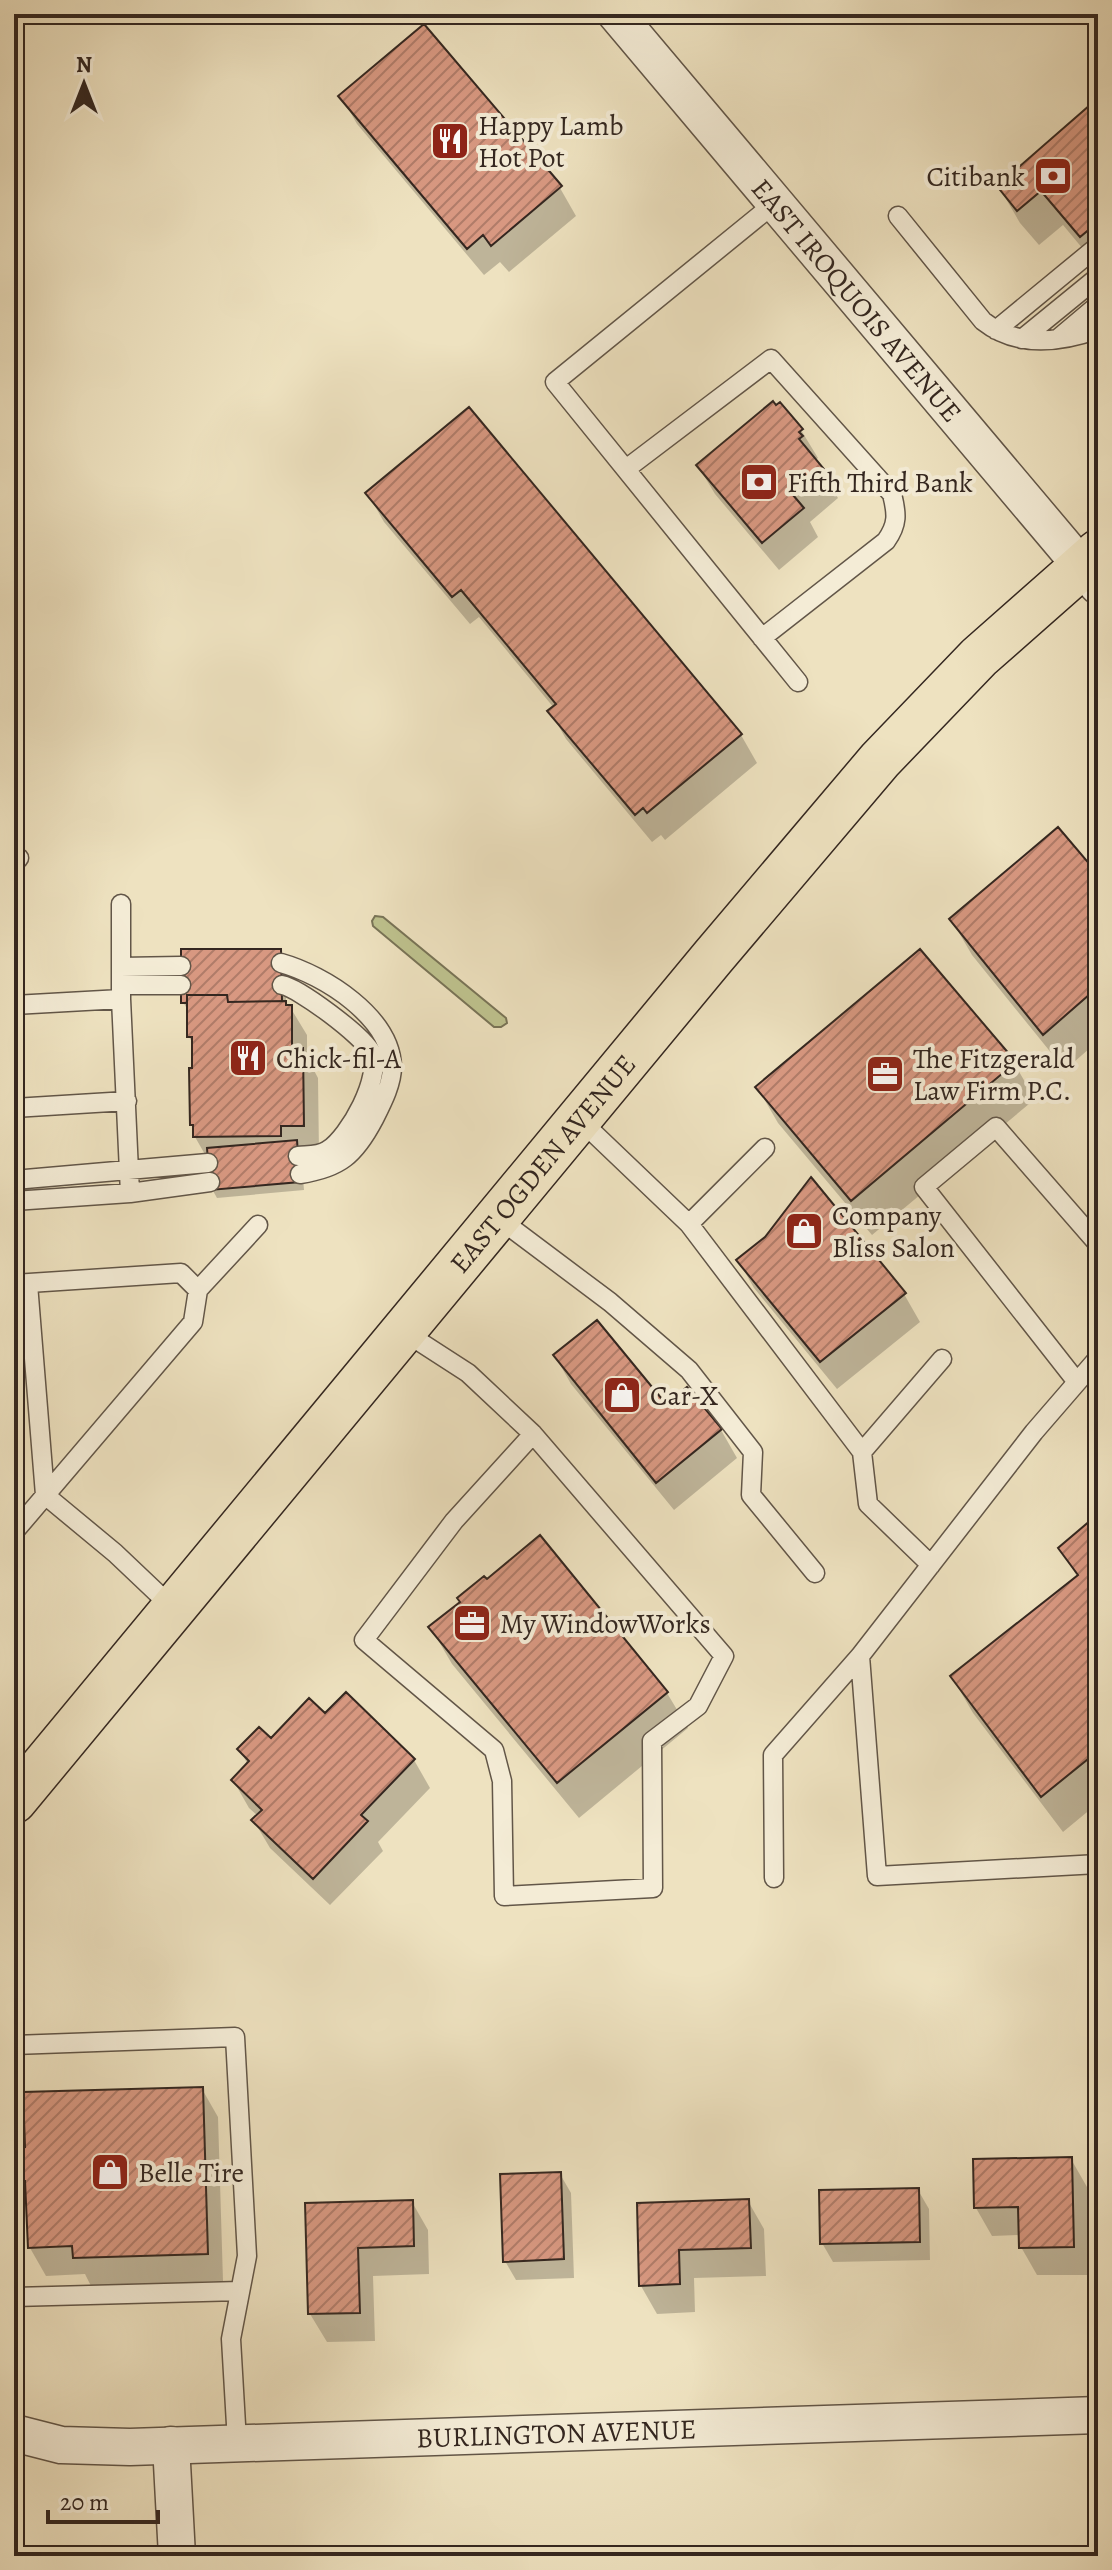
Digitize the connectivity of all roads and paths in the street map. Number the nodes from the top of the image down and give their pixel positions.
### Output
1 (616, 14) edge
2 (775, 203) junction
3 (898, 216) dead end
4 (1098, 246) edge
5 (1098, 277) edge
6 (1098, 305) edge
7 (1098, 329) edge
8 (996, 330) junction
9 (1022, 339) junction
10 (1055, 341) junction
11 (626, 469) junction
12 (1092, 568) edge
13 (762, 638) junction
14 (798, 682) dead end
15 (121, 904) dead end
16 (281, 963) dead end
17 (181, 975) dead end
18 (121, 984) junction
19 (282, 985) dead end
20 (14, 1005) edge
21 (127, 1101) junction
22 (14, 1108) edge
23 (579, 1119) junction
24 (765, 1148) dead end
25 (130, 1171) junction
26 (14, 1180) edge
27 (130, 1193) junction
28 (14, 1201) edge
29 (497, 1218) junction
30 (689, 1224) junction
31 (258, 1225) dead end
32 (1098, 1244) edge
33 (21, 1284) edge
34 (198, 1290) junction
35 (403, 1331) junction
36 (1098, 1358) edge
37 (942, 1359) dead end
38 (1077, 1382) junction
39 (533, 1434) junction
40 (862, 1452) junction
41 (45, 1495) junction
42 (14, 1532) edge
43 (931, 1565) junction
44 (815, 1573) dead end
45 (174, 1609) junction
46 (860, 1656) junction
47 (14, 1801) edge
48 (1098, 1864) edge
49 (774, 1878) dead end
50 (14, 2045) edge
51 (240, 2291) junction
52 (14, 2297) edge
53 (1098, 2415) edge
54 (14, 2433) edge
55 (237, 2442) junction
56 (171, 2445) junction
57 (177, 2556) edge

1 - 2 street, EAST IROQUOIS AVENUE
2 - 11 lane
2 - 12 street, EAST IROQUOIS AVENUE
3 - 8 lane
4 - 8 lane
5 - 9 lane
6 - 10 lane
7 - 10 lane
8 - 9 lane
9 - 10 lane
11 - 13 lane
11 - 13 lane
12 - 23 main road, EAST OGDEN AVENUE
13 - 14 lane
15 - 18 lane
16 - 19 lane
17 - 18 lane
18 - 20 lane
18 - 21 lane
21 - 22 lane
21 - 25 lane
23 - 29 main road, EAST OGDEN AVENUE
23 - 30 lane
24 - 30 lane
25 - 26 lane
25 - 27 lane
25 - 27 lane
27 - 28 lane
29 - 35 main road, EAST OGDEN AVENUE
29 - 44 lane
30 - 40 lane
31 - 34 lane
32 - 38 lane
33 - 34 lane
33 - 41 lane
34 - 41 lane
35 - 39 lane
35 - 45 main road, EAST OGDEN AVENUE
36 - 38 lane
37 - 40 lane
38 - 43 lane
39 - 39 lane
40 - 43 lane
41 - 42 lane
41 - 45 lane
43 - 46 lane
45 - 47 main road, EAST OGDEN AVENUE
46 - 48 lane
46 - 49 lane
50 - 51 lane
51 - 52 lane
51 - 55 lane
53 - 55 street, BURLINGTON AVENUE
54 - 56 street, BURLINGTON AVENUE
55 - 56 street, BURLINGTON AVENUE
56 - 57 street

